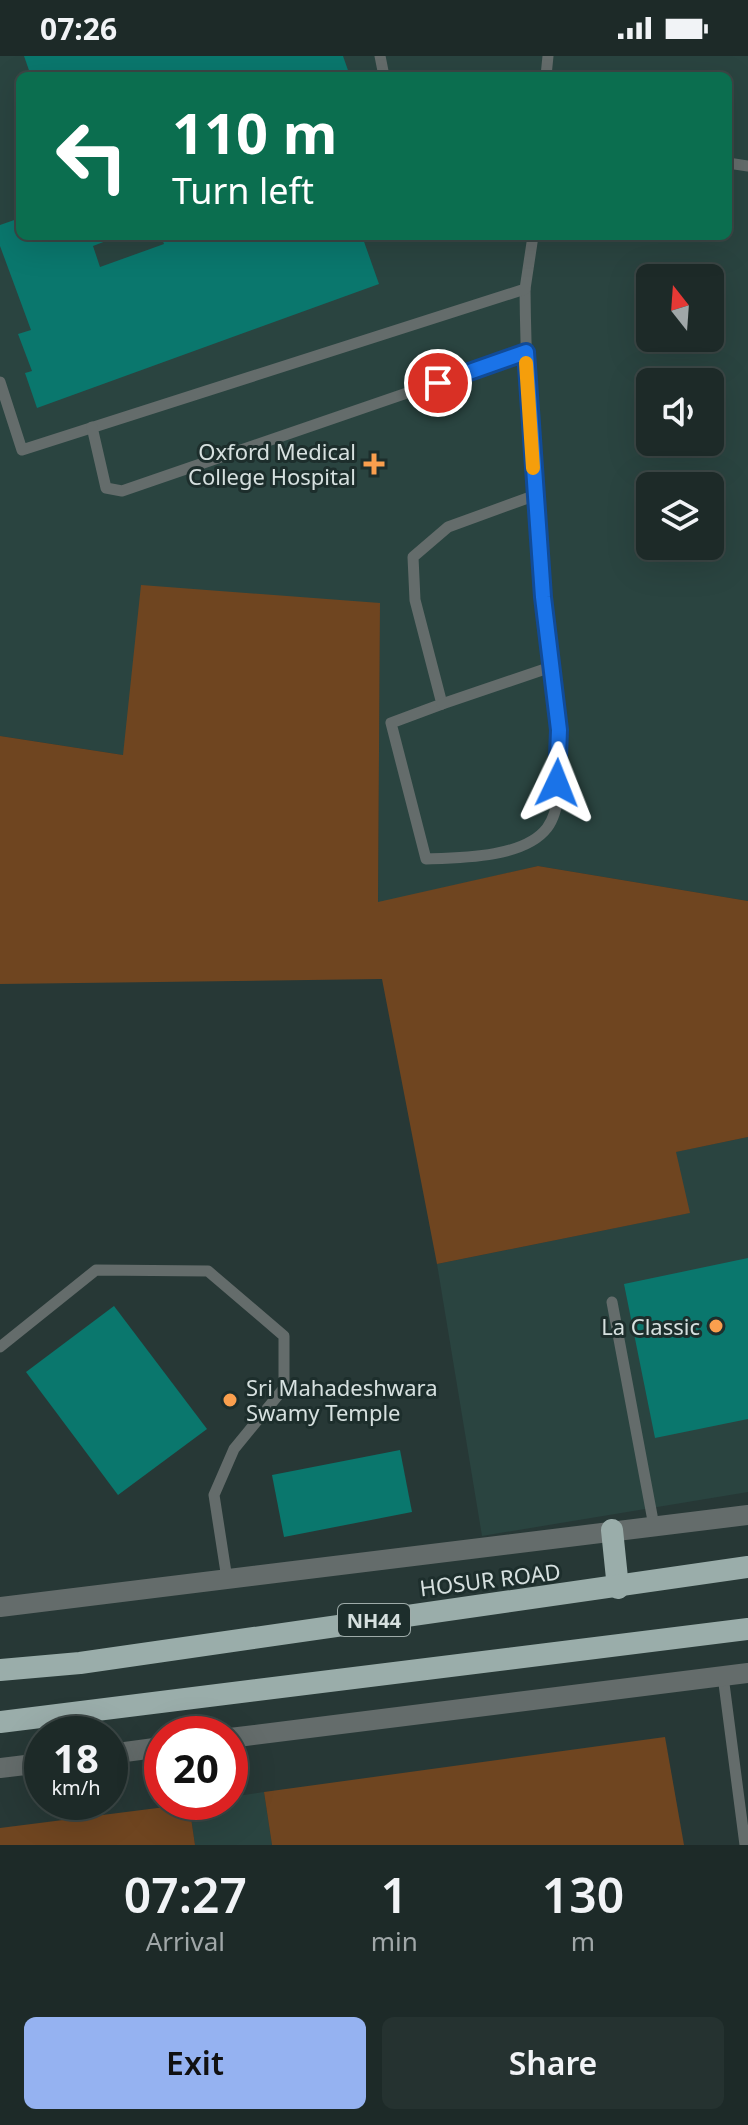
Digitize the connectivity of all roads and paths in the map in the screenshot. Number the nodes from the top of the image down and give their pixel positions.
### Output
1 (532, 240) edge
2 (525, 289) junction
3 (526, 352) junction
4 (0, 382) edge
5 (92, 427) junction
6 (536, 495) junction
7 (551, 667) junction
8 (442, 704) junction
9 (612, 1302) dead end
10 (0, 1347) edge
11 (748, 1515) edge
12 (654, 1526) junction
13 (612, 1530) junction
14 (748, 1567) edge
15 (227, 1579) junction
16 (618, 1588) junction
17 (0, 1607) edge
18 (748, 1629) edge
19 (0, 1670) edge
20 (748, 1673) edge
21 (723, 1676) junction
22 (122, 1716) edge
23 (0, 1722) edge
24 (24, 1722) edge
25 (248, 1736) edge
26 (24, 1765) edge
27 (0, 1768) edge
28 (745, 1845) edge

1 - 2 lane
2 - 3 lane
2 - 5 lane
3 - 5 lane
3 - 6 lane
4 - 5 lane
6 - 7 lane
6 - 8 lane
7 - 8 lane
7 - 8 lane
9 - 12 lane
10 - 15 lane
11 - 12 street
12 - 13 street
13 - 15 street
13 - 16 highway
14 - 16 highway, HOSUR ROAD / NH44
15 - 17 street
16 - 19 highway, HOSUR ROAD / NH44
18 - 22 highway, NH44
20 - 21 street
21 - 25 street
21 - 28 lane
23 - 24 highway, NH44
26 - 27 street

